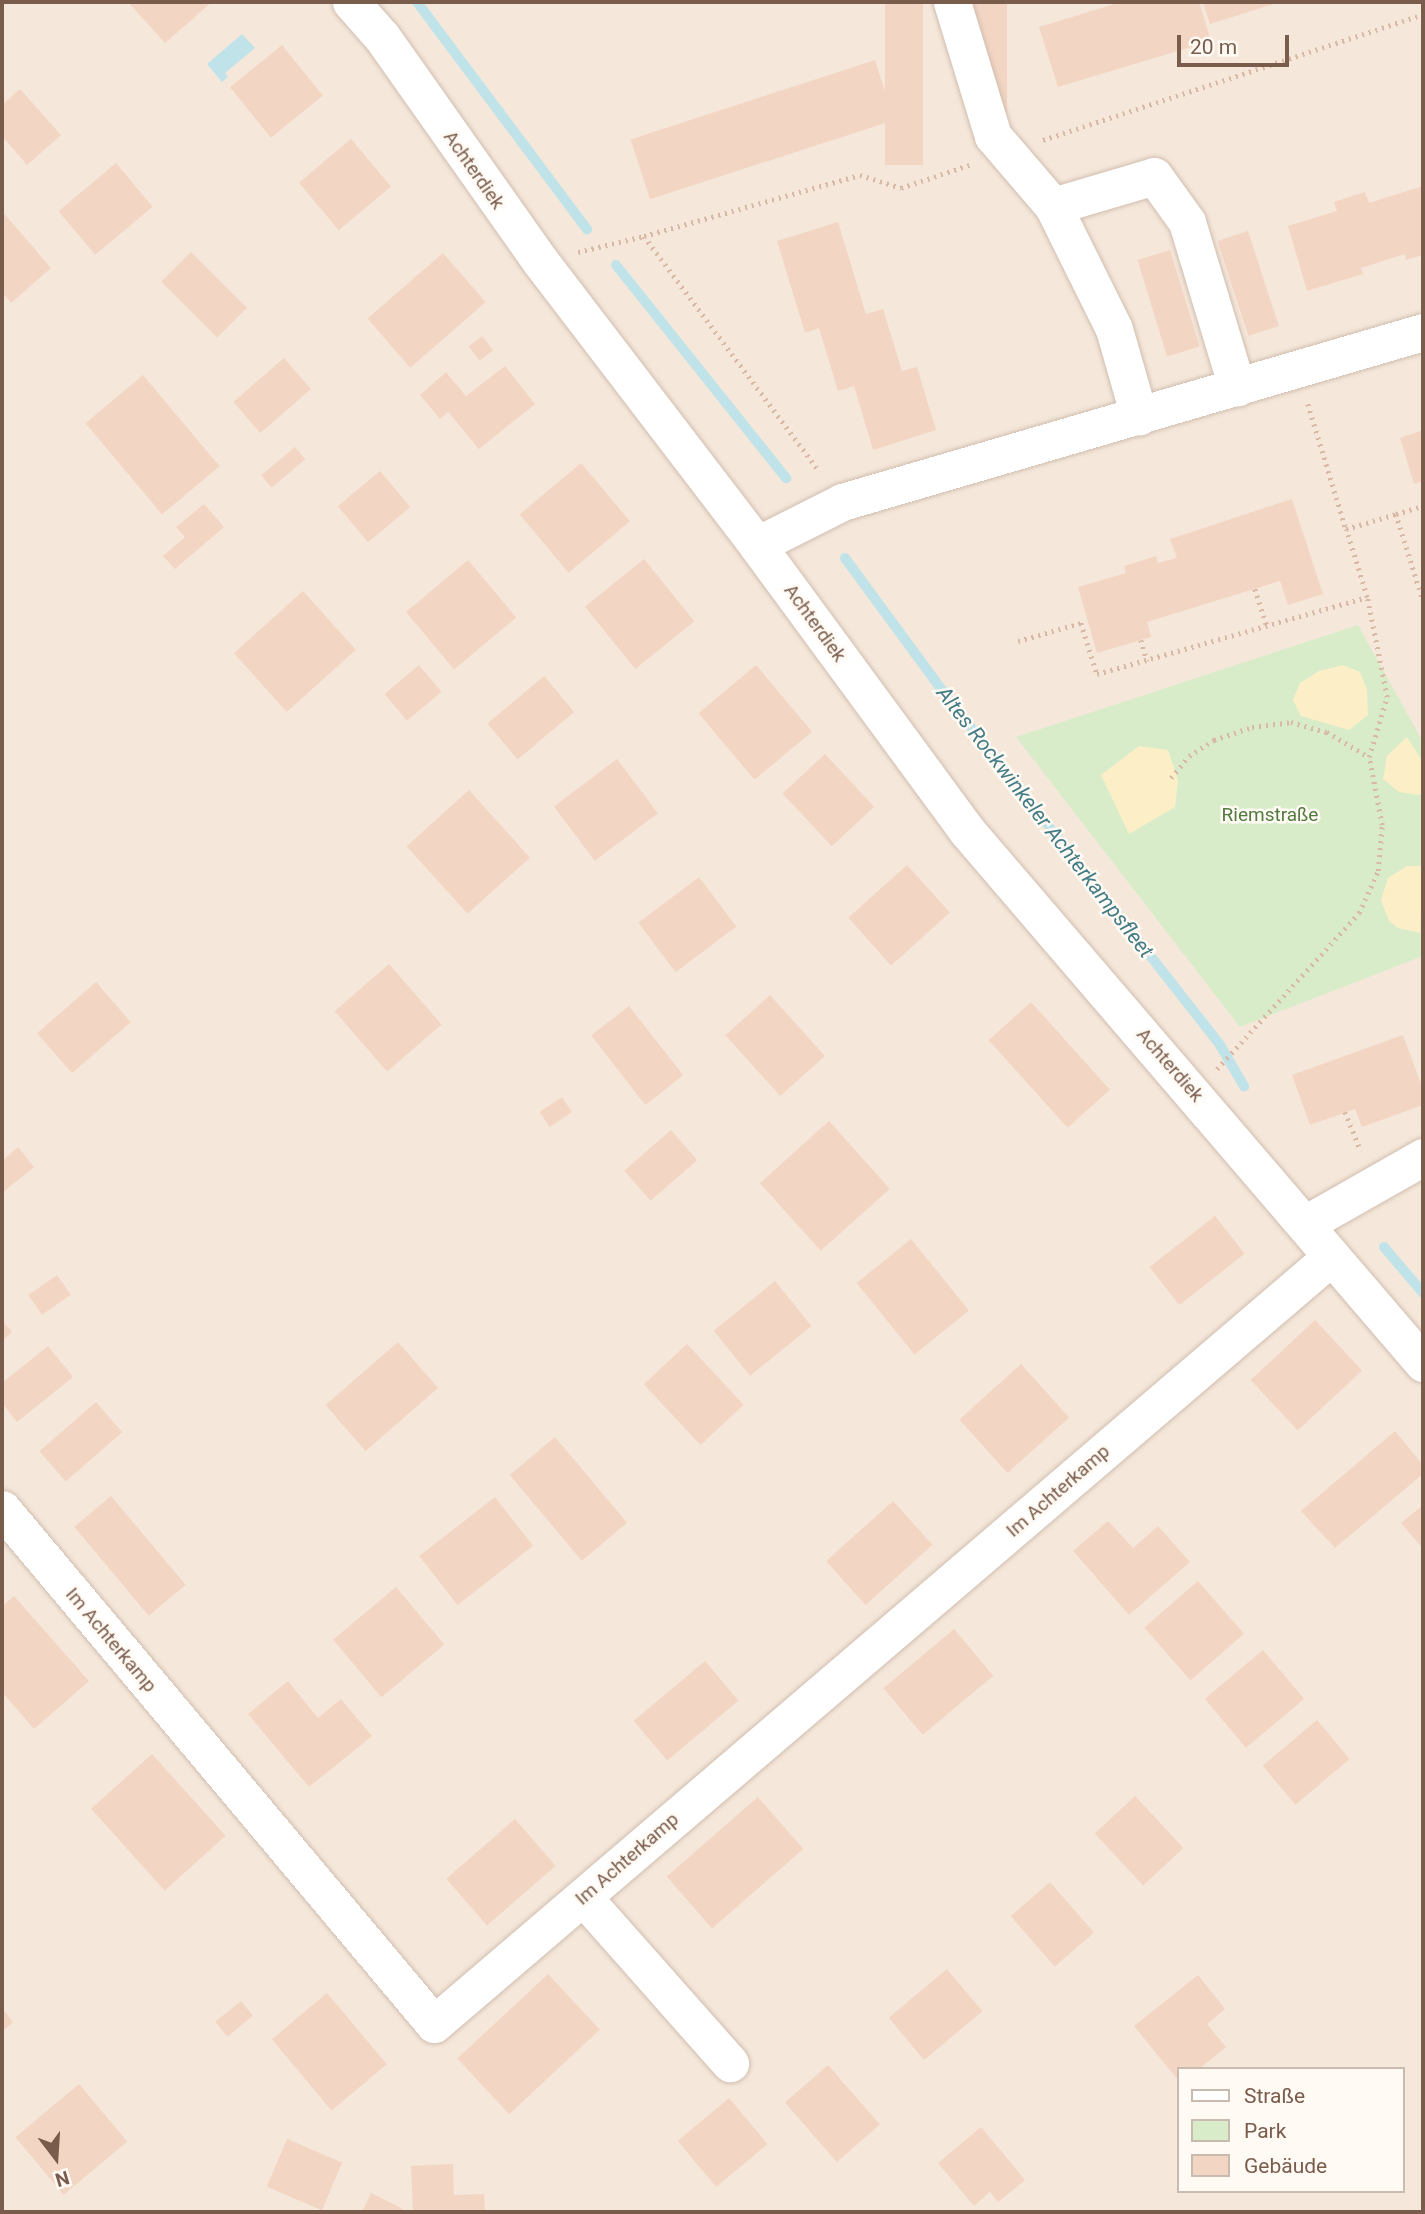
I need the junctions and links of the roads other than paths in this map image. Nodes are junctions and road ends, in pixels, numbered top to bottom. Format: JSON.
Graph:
{"nodes":[{"id":1,"x":351,"y":2,"type":"edge"},
{"id":2,"x":951,"y":2,"type":"edge"},
{"id":3,"x":1053,"y":205,"type":"junction"},
{"id":4,"x":1423,"y":332,"type":"edge"},
{"id":5,"x":1237,"y":388,"type":"junction"},
{"id":6,"x":1139,"y":416,"type":"junction"},
{"id":7,"x":757,"y":545,"type":"junction"},
{"id":8,"x":1423,"y":1157,"type":"edge"},
{"id":9,"x":1306,"y":1224,"type":"junction"},
{"id":10,"x":1331,"y":1257,"type":"junction"},
{"id":11,"x":1423,"y":1363,"type":"edge"},
{"id":12,"x":2,"y":1509,"type":"edge"},
{"id":13,"x":583,"y":1897,"type":"junction"},
{"id":14,"x":730,"y":2063,"type":"dead end"}],
"edges":[{"from":1,"to":7,"type":"street","name":"Achterdiek"},
{"from":2,"to":3,"type":"street"},
{"from":3,"to":5,"type":"street"},
{"from":3,"to":6,"type":"street"},
{"from":4,"to":5,"type":"street"},
{"from":5,"to":6,"type":"street"},
{"from":6,"to":7,"type":"street"},
{"from":7,"to":9,"type":"street","name":"Achterdiek"},
{"from":8,"to":9,"type":"street"},
{"from":9,"to":10,"type":"street","name":"Achterdiek"},
{"from":10,"to":11,"type":"street","name":"Achterdiek"},
{"from":10,"to":13,"type":"street","name":"Im Achterkamp"},
{"from":12,"to":13,"type":"street","name":"Im Achterkamp"},
{"from":13,"to":14,"type":"street"}]}
